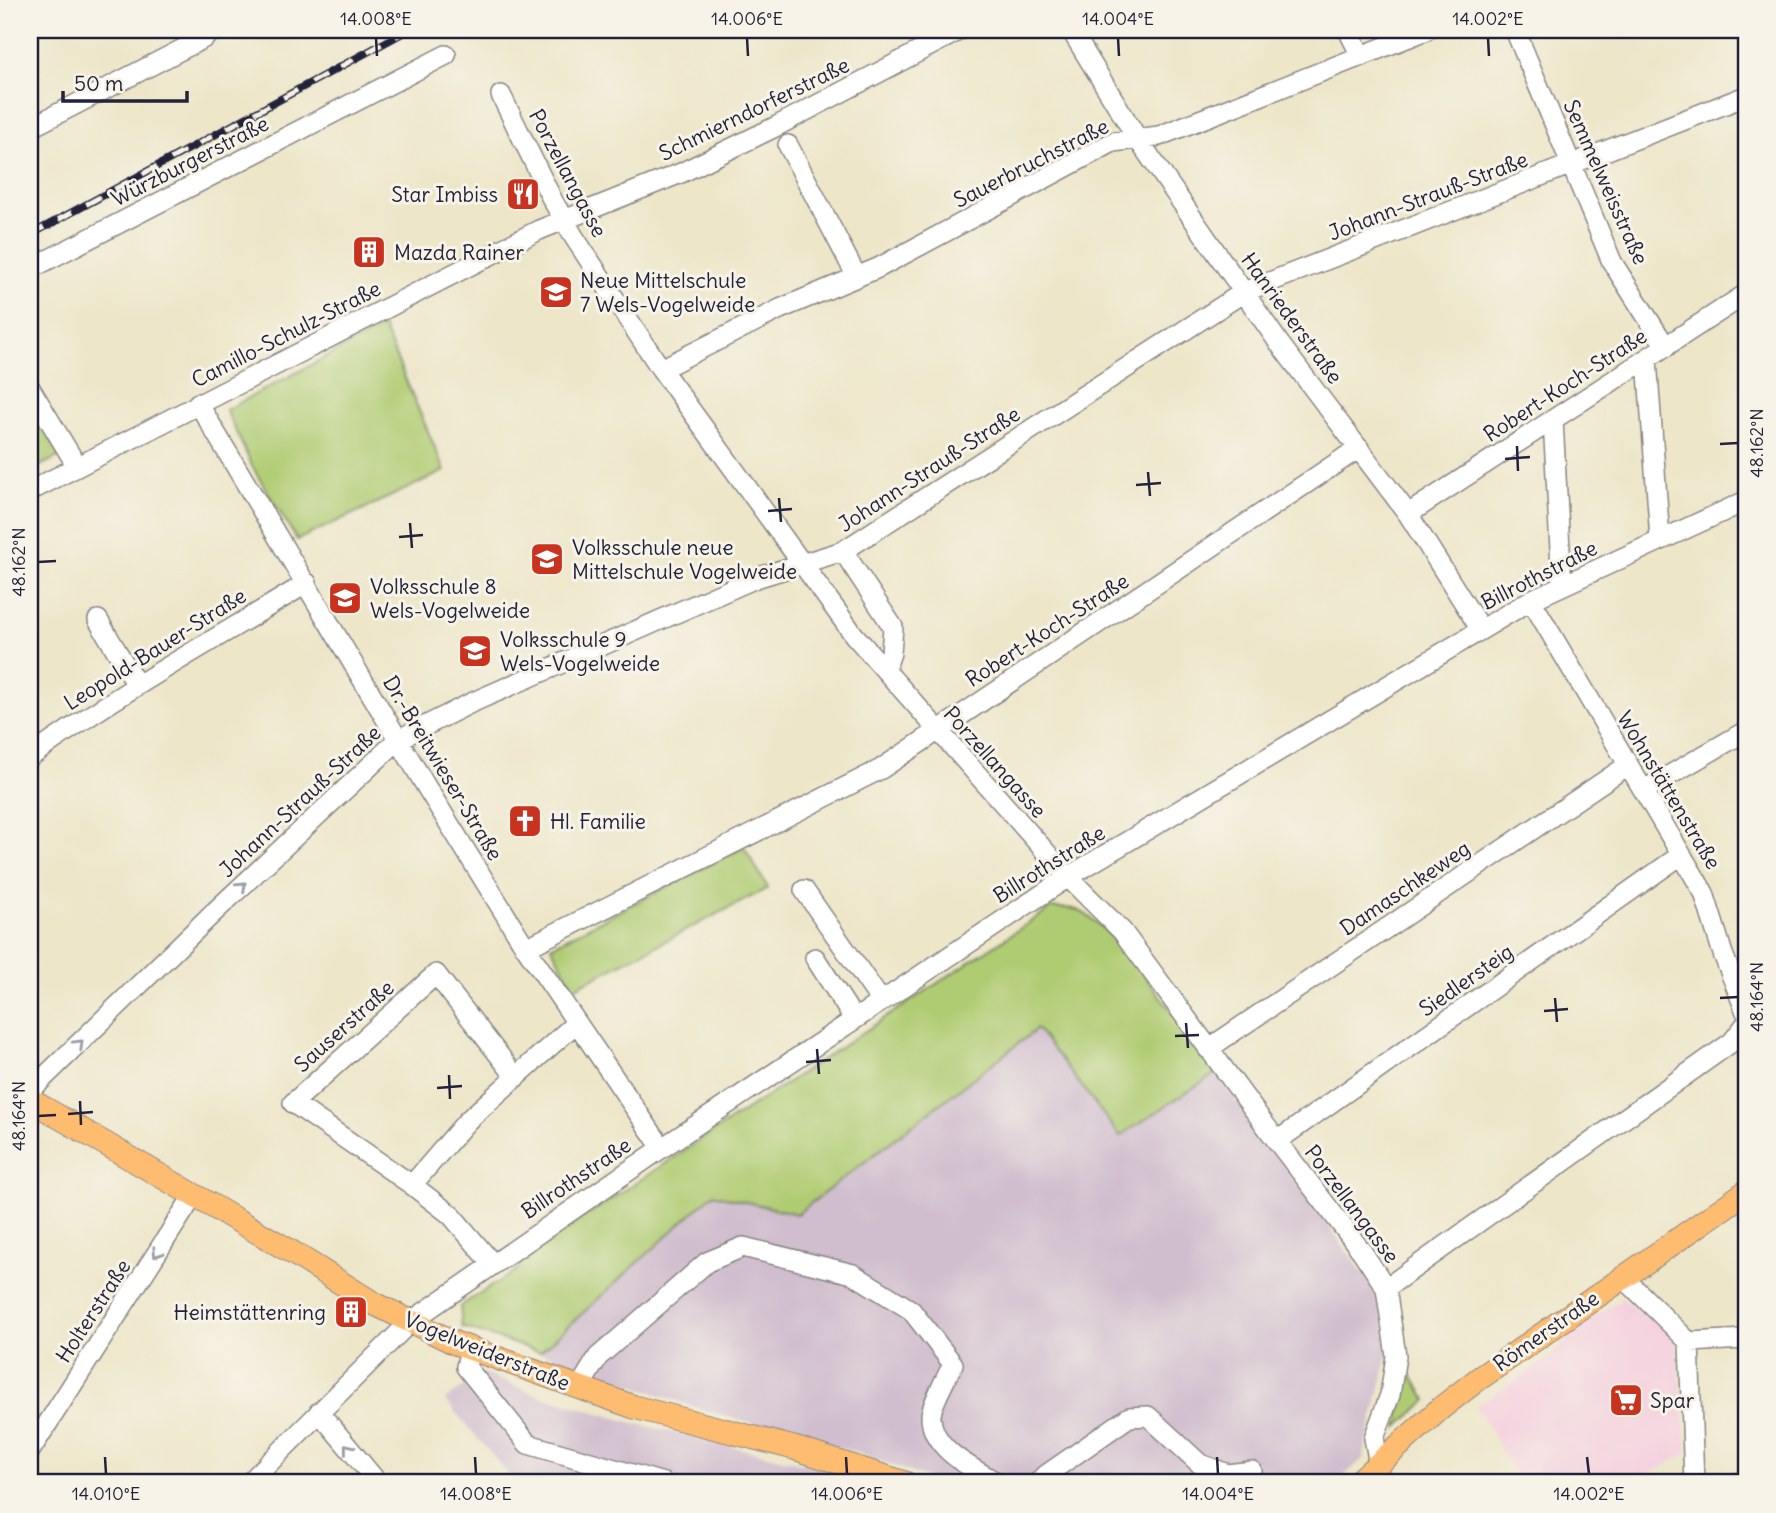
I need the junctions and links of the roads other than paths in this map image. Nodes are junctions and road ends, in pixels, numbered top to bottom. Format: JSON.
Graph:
{"nodes":[{"id":1,"x":213,"y":30,"type":"edge"},
{"id":2,"x":960,"y":30,"type":"edge"},
{"id":3,"x":1071,"y":30,"type":"edge"},
{"id":4,"x":1348,"y":30,"type":"edge"},
{"id":5,"x":1427,"y":30,"type":"edge"},
{"id":6,"x":1515,"y":30,"type":"edge"},
{"id":7,"x":446,"y":55,"type":"dead end"},
{"id":8,"x":1361,"y":57,"type":"junction"},
{"id":9,"x":501,"y":95,"type":"dead end"},
{"id":10,"x":1746,"y":96,"type":"edge"},
{"id":11,"x":30,"y":128,"type":"edge"},
{"id":12,"x":1136,"y":138,"type":"junction"},
{"id":13,"x":788,"y":145,"type":"dead end"},
{"id":14,"x":1572,"y":164,"type":"junction"},
{"id":15,"x":563,"y":219,"type":"junction"},
{"id":16,"x":30,"y":269,"type":"edge"},
{"id":17,"x":857,"y":277,"type":"junction"},
{"id":18,"x":1244,"y":292,"type":"junction"},
{"id":19,"x":1746,"y":294,"type":"edge"},
{"id":20,"x":1746,"y":307,"type":"edge"},
{"id":21,"x":1666,"y":347,"type":"junction"},
{"id":22,"x":1647,"y":359,"type":"junction"},
{"id":23,"x":661,"y":369,"type":"junction"},
{"id":24,"x":30,"y":388,"type":"edge"},
{"id":25,"x":198,"y":403,"type":"junction"},
{"id":26,"x":1553,"y":420,"type":"junction"},
{"id":27,"x":1359,"y":448,"type":"junction"},
{"id":28,"x":77,"y":466,"type":"junction"},
{"id":29,"x":30,"y":491,"type":"edge"},
{"id":30,"x":1746,"y":501,"type":"edge"},
{"id":31,"x":1408,"y":514,"type":"junction"},
{"id":32,"x":1660,"y":540,"type":"junction"},
{"id":33,"x":843,"y":551,"type":"junction"},
{"id":34,"x":803,"y":565,"type":"junction"},
{"id":35,"x":307,"y":583,"type":"junction"},
{"id":36,"x":1562,"y":586,"type":"junction"},
{"id":37,"x":1531,"y":600,"type":"junction"},
{"id":38,"x":98,"y":620,"type":"dead end"},
{"id":39,"x":1481,"y":630,"type":"junction"},
{"id":40,"x":885,"y":670,"type":"junction"},
{"id":41,"x":136,"y":685,"type":"junction"},
{"id":42,"x":1746,"y":730,"type":"edge"},
{"id":43,"x":936,"y":731,"type":"junction"},
{"id":44,"x":399,"y":739,"type":"junction"},
{"id":45,"x":30,"y":757,"type":"edge"},
{"id":46,"x":1628,"y":765,"type":"junction"},
{"id":47,"x":1644,"y":790,"type":"junction"},
{"id":48,"x":1681,"y":855,"type":"junction"},
{"id":49,"x":1068,"y":877,"type":"junction"},
{"id":50,"x":804,"y":890,"type":"dead end"},
{"id":51,"x":526,"y":948,"type":"junction"},
{"id":52,"x":815,"y":958,"type":"dead end"},
{"id":53,"x":881,"y":1001,"type":"junction"},
{"id":54,"x":1746,"y":1013,"type":"edge"},
{"id":55,"x":854,"y":1019,"type":"junction"},
{"id":56,"x":576,"y":1023,"type":"junction"},
{"id":57,"x":1746,"y":1024,"type":"edge"},
{"id":58,"x":1208,"y":1049,"type":"junction"},
{"id":59,"x":516,"y":1077,"type":"junction"},
{"id":60,"x":30,"y":1091,"type":"edge"},
{"id":61,"x":30,"y":1100,"type":"edge"},
{"id":62,"x":1277,"y":1142,"type":"junction"},
{"id":63,"x":662,"y":1148,"type":"junction"},
{"id":64,"x":412,"y":1185,"type":"junction"},
{"id":65,"x":1746,"y":1192,"type":"edge"},
{"id":66,"x":194,"y":1195,"type":"junction"},
{"id":67,"x":492,"y":1263,"type":"junction"},
{"id":68,"x":1623,"y":1277,"type":"junction"},
{"id":69,"x":1386,"y":1289,"type":"junction"},
{"id":70,"x":410,"y":1322,"type":"junction"},
{"id":71,"x":1746,"y":1339,"type":"edge"},
{"id":72,"x":1689,"y":1342,"type":"junction"},
{"id":73,"x":470,"y":1348,"type":"junction"},
{"id":74,"x":579,"y":1388,"type":"junction"},
{"id":75,"x":319,"y":1412,"type":"junction"},
{"id":76,"x":30,"y":1451,"type":"edge"},
{"id":77,"x":1379,"y":1464,"type":"junction"},
{"id":78,"x":1252,"y":1471,"type":"dead end"},
{"id":79,"x":249,"y":1483,"type":"edge"},
{"id":80,"x":378,"y":1483,"type":"edge"},
{"id":81,"x":663,"y":1483,"type":"edge"},
{"id":82,"x":905,"y":1483,"type":"edge"},
{"id":83,"x":998,"y":1483,"type":"edge"},
{"id":84,"x":1038,"y":1483,"type":"edge"},
{"id":85,"x":1357,"y":1483,"type":"edge"},
{"id":86,"x":1694,"y":1483,"type":"edge"},
{"id":87,"x":1737,"y":1483,"type":"edge"},
{"id":88,"x":1746,"y":1483,"type":"edge"}],
"edges":[{"from":1,"to":11,"type":"street"},
{"from":2,"to":15,"type":"street","name":"Schmierndorferstraße"},
{"from":3,"to":12,"type":"street","name":"Hanriederstraße"},
{"from":4,"to":8,"type":"street"},
{"from":5,"to":8,"type":"street","name":"Sauerbruchstraße"},
{"from":6,"to":14,"type":"street","name":"Semmelweisstraße"},
{"from":7,"to":16,"type":"street","name":"Würzburgerstraße"},
{"from":8,"to":12,"type":"street","name":"Sauerbruchstraße"},
{"from":9,"to":15,"type":"street","name":"Porzellangasse"},
{"from":10,"to":14,"type":"street","name":"Johann-Strauß-Straße"},
{"from":12,"to":17,"type":"street","name":"Sauerbruchstraße"},
{"from":12,"to":18,"type":"street","name":"Hanriederstraße"},
{"from":13,"to":17,"type":"street"},
{"from":14,"to":18,"type":"street","name":"Johann-Strauß-Straße"},
{"from":14,"to":21,"type":"street","name":"Semmelweisstraße"},
{"from":15,"to":23,"type":"street","name":"Porzellangasse"},
{"from":15,"to":25,"type":"street","name":"Camillo-Schulz-Straße"},
{"from":17,"to":23,"type":"street","name":"Sauerbruchstraße"},
{"from":18,"to":27,"type":"street","name":"Hanriederstraße"},
{"from":18,"to":33,"type":"street","name":"Johann-Strauß-Straße"},
{"from":19,"to":20,"type":"street"},
{"from":19,"to":21,"type":"street","name":"Robert-Koch-Straße"},
{"from":21,"to":22,"type":"street","name":"Robert-Koch-Straße"},
{"from":22,"to":26,"type":"street","name":"Robert-Koch-Straße"},
{"from":22,"to":32,"type":"street"},
{"from":23,"to":34,"type":"street","name":"Porzellangasse"},
{"from":24,"to":28,"type":"street"},
{"from":25,"to":28,"type":"street","name":"Camillo-Schulz-Straße"},
{"from":25,"to":35,"type":"street","name":"Dr.-Breitwieser-Straße"},
{"from":26,"to":31,"type":"street","name":"Robert-Koch-Straße"},
{"from":26,"to":36,"type":"street"},
{"from":27,"to":31,"type":"street","name":"Hanriederstraße"},
{"from":27,"to":43,"type":"street","name":"Robert-Koch-Straße"},
{"from":28,"to":29,"type":"street","name":"Camillo-Schulz-Straße"},
{"from":30,"to":32,"type":"street","name":"Billrothstraße"},
{"from":31,"to":39,"type":"street","name":"Hanriederstraße"},
{"from":32,"to":36,"type":"street","name":"Billrothstraße"},
{"from":33,"to":34,"type":"street","name":"Johann-Strauß-Straße"},
{"from":33,"to":40,"type":"street"},
{"from":34,"to":40,"type":"street","name":"Porzellangasse"},
{"from":34,"to":44,"type":"street","name":"Johann-Strauß-Straße"},
{"from":35,"to":41,"type":"street","name":"Leopold-Bauer-Straße"},
{"from":35,"to":44,"type":"street","name":"Dr.-Breitwieser-Straße"},
{"from":36,"to":37,"type":"street","name":"Billrothstraße"},
{"from":37,"to":39,"type":"street","name":"Billrothstraße"},
{"from":37,"to":46,"type":"street","name":"Wohnstättenstraße"},
{"from":38,"to":41,"type":"street"},
{"from":39,"to":49,"type":"street","name":"Billrothstraße"},
{"from":40,"to":43,"type":"street","name":"Porzellangasse"},
{"from":41,"to":45,"type":"street","name":"Leopold-Bauer-Straße"},
{"from":42,"to":47,"type":"street"},
{"from":43,"to":49,"type":"street","name":"Porzellangasse"},
{"from":43,"to":51,"type":"street","name":"Robert-Koch-Straße"},
{"from":44,"to":51,"type":"street","name":"Dr.-Breitwieser-Straße"},
{"from":60,"to":44,"type":"street","name":"Johann-Strauß-Straße","one_way":true},
{"from":46,"to":47,"type":"street","name":"Wohnstättenstraße"},
{"from":46,"to":58,"type":"street","name":"Damaschkeweg"},
{"from":47,"to":48,"type":"street","name":"Wohnstättenstraße"},
{"from":48,"to":54,"type":"street","name":"Wohnstättenstraße"},
{"from":48,"to":62,"type":"street","name":"Siedlersteig"},
{"from":49,"to":53,"type":"street","name":"Billrothstraße"},
{"from":49,"to":58,"type":"street","name":"Porzellangasse"},
{"from":50,"to":53,"type":"street"},
{"from":51,"to":56,"type":"street","name":"Dr.-Breitwieser-Straße"},
{"from":52,"to":55,"type":"street"},
{"from":53,"to":55,"type":"street","name":"Billrothstraße"},
{"from":55,"to":63,"type":"street","name":"Billrothstraße"},
{"from":56,"to":59,"type":"street"},
{"from":56,"to":63,"type":"street","name":"Dr.-Breitwieser-Straße"},
{"from":57,"to":69,"type":"street"},
{"from":58,"to":62,"type":"street","name":"Porzellangasse"},
{"from":59,"to":64,"type":"street"},
{"from":59,"to":64,"type":"street","name":"Sauserstraße"},
{"from":61,"to":66,"type":"main road","name":"Vogelweiderstraße"},
{"from":62,"to":69,"type":"street","name":"Porzellangasse"},
{"from":63,"to":67,"type":"street","name":"Billrothstraße"},
{"from":64,"to":67,"type":"street","name":"Sauserstraße"},
{"from":65,"to":68,"type":"main road","name":"Römerstraße"},
{"from":66,"to":70,"type":"main road","name":"Vogelweiderstraße"},
{"from":66,"to":76,"type":"street","name":"Holterstraße","one_way":true},
{"from":67,"to":70,"type":"street","name":"Billrothstraße"},
{"from":68,"to":72,"type":"street"},
{"from":68,"to":77,"type":"main road","name":"Römerstraße"},
{"from":69,"to":77,"type":"street","name":"Porzellangasse"},
{"from":70,"to":73,"type":"main road","name":"Vogelweiderstraße"},
{"from":70,"to":75,"type":"street"},
{"from":71,"to":72,"type":"street"},
{"from":72,"to":86,"type":"street"},
{"from":73,"to":74,"type":"main road","name":"Vogelweiderstraße"},
{"from":73,"to":81,"type":"street"},
{"from":74,"to":82,"type":"main road","name":"Vogelweiderstraße"},
{"from":74,"to":83,"type":"street"},
{"from":75,"to":79,"type":"street"},
{"from":80,"to":75,"type":"street","one_way":true},
{"from":77,"to":85,"type":"main road","name":"Römerstraße"},
{"from":78,"to":84,"type":"street"},
{"from":87,"to":88,"type":"street"}]}
